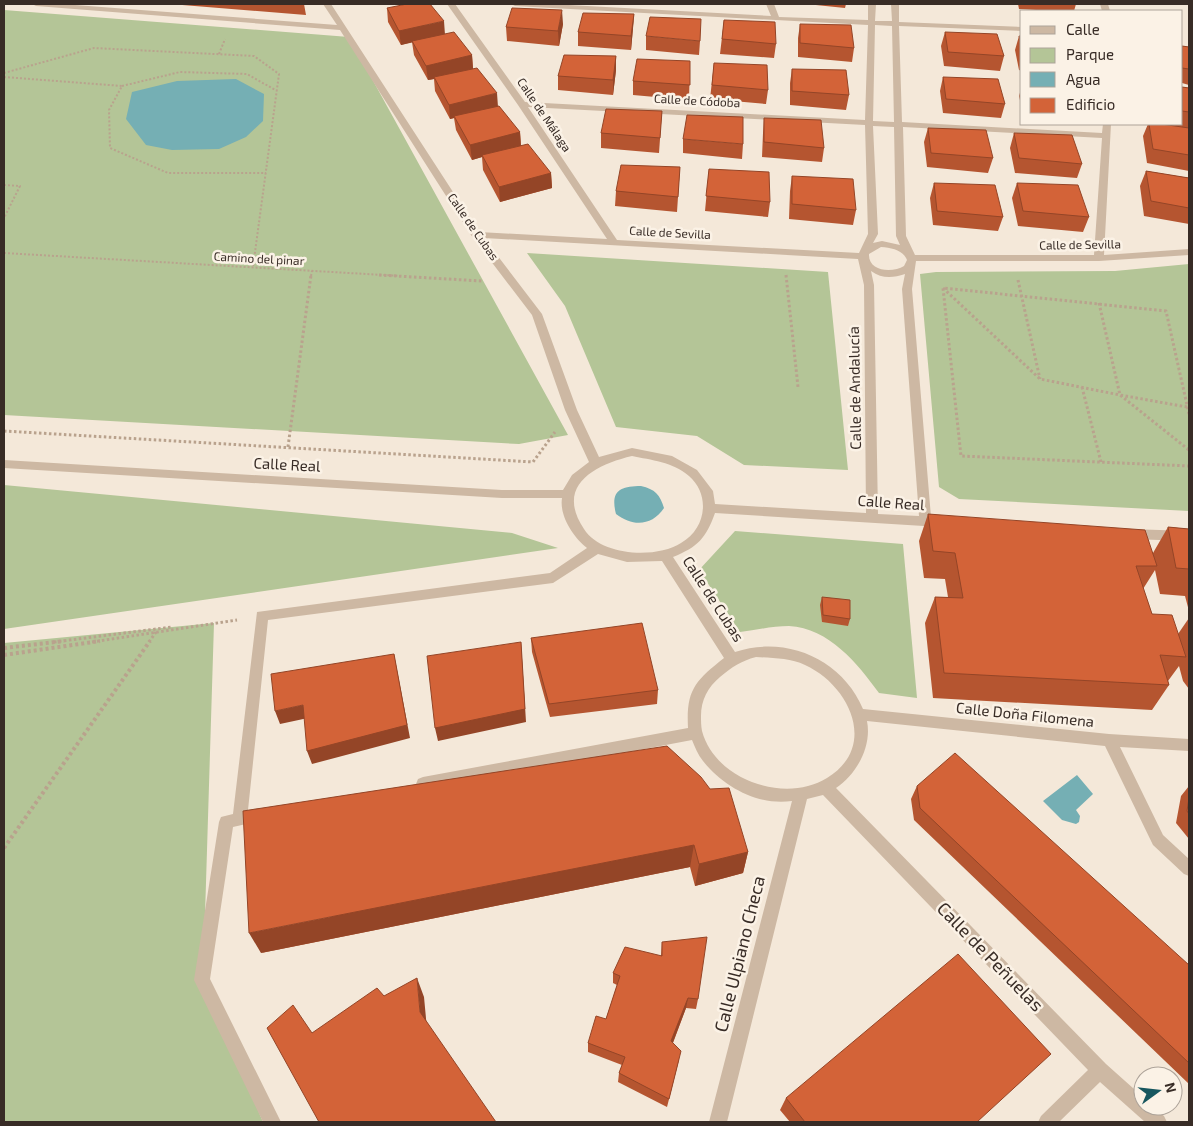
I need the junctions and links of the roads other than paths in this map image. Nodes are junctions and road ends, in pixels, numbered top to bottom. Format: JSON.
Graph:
{"nodes":[{"id":1,"x":36,"y":4,"type":"edge"},
{"id":2,"x":328,"y":4,"type":"edge"},
{"id":3,"x":451,"y":4,"type":"edge"},
{"id":4,"x":515,"y":4,"type":"edge"},
{"id":5,"x":634,"y":4,"type":"edge"},
{"id":6,"x":770,"y":4,"type":"edge"},
{"id":7,"x":872,"y":4,"type":"edge"},
{"id":8,"x":895,"y":4,"type":"edge"},
{"id":9,"x":641,"y":11,"type":"junction"},
{"id":10,"x":776,"y":19,"type":"junction"},
{"id":11,"x":872,"y":23,"type":"junction"},
{"id":12,"x":896,"y":24,"type":"junction"},
{"id":13,"x":342,"y":28,"type":"junction"},
{"id":14,"x":1020,"y":29,"type":"edge"},
{"id":15,"x":522,"y":104,"type":"junction"},
{"id":16,"x":869,"y":123,"type":"junction"},
{"id":17,"x":898,"y":125,"type":"junction"},
{"id":18,"x":1107,"y":125,"type":"edge"},
{"id":19,"x":1107,"y":136,"type":"junction"},
{"id":20,"x":476,"y":235,"type":"junction"},
{"id":21,"x":614,"y":242,"type":"junction"},
{"id":22,"x":1189,"y":252,"type":"edge"},
{"id":23,"x":863,"y":256,"type":"junction"},
{"id":24,"x":911,"y":258,"type":"junction"},
{"id":25,"x":1099,"y":258,"type":"junction"},
{"id":26,"x":595,"y":462,"type":"junction"},
{"id":27,"x":4,"y":464,"type":"edge"},
{"id":28,"x":568,"y":494,"type":"junction"},
{"id":29,"x":711,"y":508,"type":"junction"},
{"id":30,"x":872,"y":518,"type":"junction"},
{"id":31,"x":925,"y":521,"type":"junction"},
{"id":32,"x":953,"y":523,"type":"edge"},
{"id":33,"x":1115,"y":533,"type":"edge"},
{"id":34,"x":1189,"y":536,"type":"edge"},
{"id":35,"x":597,"y":548,"type":"junction"},
{"id":36,"x":666,"y":556,"type":"junction"},
{"id":37,"x":732,"y":659,"type":"junction"},
{"id":38,"x":859,"y":714,"type":"junction"},
{"id":39,"x":695,"y":732,"type":"junction"},
{"id":40,"x":1109,"y":740,"type":"junction"},
{"id":41,"x":1189,"y":745,"type":"edge"},
{"id":42,"x":414,"y":786,"type":"edge"},
{"id":43,"x":826,"y":788,"type":"junction"},
{"id":44,"x":801,"y":796,"type":"junction"},
{"id":45,"x":269,"y":813,"type":"edge"},
{"id":46,"x":240,"y":819,"type":"junction"},
{"id":47,"x":1189,"y":869,"type":"edge"},
{"id":48,"x":1100,"y":1070,"type":"junction"},
{"id":49,"x":272,"y":1122,"type":"edge"},
{"id":50,"x":718,"y":1122,"type":"edge"},
{"id":51,"x":1048,"y":1122,"type":"edge"},
{"id":52,"x":1158,"y":1122,"type":"edge"}],
"edges":[{"from":1,"to":13,"type":"street"},
{"from":2,"to":13,"type":"street","name":"Calle de Cubas"},
{"from":3,"to":15,"type":"street","name":"Calle de Málaga"},
{"from":4,"to":9,"type":"street"},
{"from":5,"to":9,"type":"street"},
{"from":6,"to":10,"type":"street"},
{"from":7,"to":11,"type":"street"},
{"from":8,"to":12,"type":"street"},
{"from":9,"to":10,"type":"street"},
{"from":10,"to":11,"type":"street"},
{"from":11,"to":12,"type":"street"},
{"from":11,"to":16,"type":"street"},
{"from":12,"to":14,"type":"street"},
{"from":12,"to":17,"type":"street"},
{"from":13,"to":20,"type":"street","name":"Calle de Cubas"},
{"from":15,"to":16,"type":"street","name":"Calle de Códoba"},
{"from":15,"to":21,"type":"street","name":"Calle de Málaga"},
{"from":16,"to":17,"type":"street","name":"Calle de Códoba"},
{"from":16,"to":23,"type":"street"},
{"from":17,"to":19,"type":"street","name":"Calle de Códoba"},
{"from":17,"to":24,"type":"street"},
{"from":18,"to":19,"type":"street"},
{"from":19,"to":25,"type":"street"},
{"from":20,"to":21,"type":"street","name":"Calle de Sevilla"},
{"from":20,"to":26,"type":"street","name":"Calle de Cubas"},
{"from":21,"to":23,"type":"street","name":"Calle de Sevilla"},
{"from":22,"to":25,"type":"street","name":"Calle de Sevilla"},
{"from":23,"to":24,"type":"street"},
{"from":23,"to":24,"type":"street"},
{"from":23,"to":30,"type":"street","name":"Calle de Andalucía"},
{"from":24,"to":25,"type":"street","name":"Calle de Sevilla"},
{"from":24,"to":31,"type":"street"},
{"from":26,"to":28,"type":"street"},
{"from":26,"to":29,"type":"street"},
{"from":27,"to":28,"type":"street","name":"Calle Real"},
{"from":28,"to":35,"type":"street"},
{"from":29,"to":30,"type":"street","name":"Calle Real"},
{"from":29,"to":36,"type":"street"},
{"from":30,"to":31,"type":"street","name":"Calle Real"},
{"from":31,"to":32,"type":"street","name":"Calle Real"},
{"from":33,"to":34,"type":"street"},
{"from":35,"to":36,"type":"street"},
{"from":35,"to":46,"type":"street"},
{"from":36,"to":37,"type":"street","name":"Calle de Cubas"},
{"from":37,"to":38,"type":"street"},
{"from":37,"to":39,"type":"street"},
{"from":38,"to":40,"type":"street","name":"Calle Doña Filomena"},
{"from":38,"to":43,"type":"street"},
{"from":39,"to":42,"type":"street"},
{"from":39,"to":44,"type":"street"},
{"from":40,"to":41,"type":"street","name":"Calle Doña Filomena"},
{"from":40,"to":47,"type":"street"},
{"from":43,"to":44,"type":"street"},
{"from":43,"to":48,"type":"street","name":"Calle de Peñuelas"},
{"from":44,"to":50,"type":"street","name":"Calle Ulpiano Checa"},
{"from":45,"to":46,"type":"street"},
{"from":46,"to":49,"type":"street"},
{"from":48,"to":51,"type":"street"},
{"from":48,"to":52,"type":"street","name":"Calle de Peñuelas"}]}
